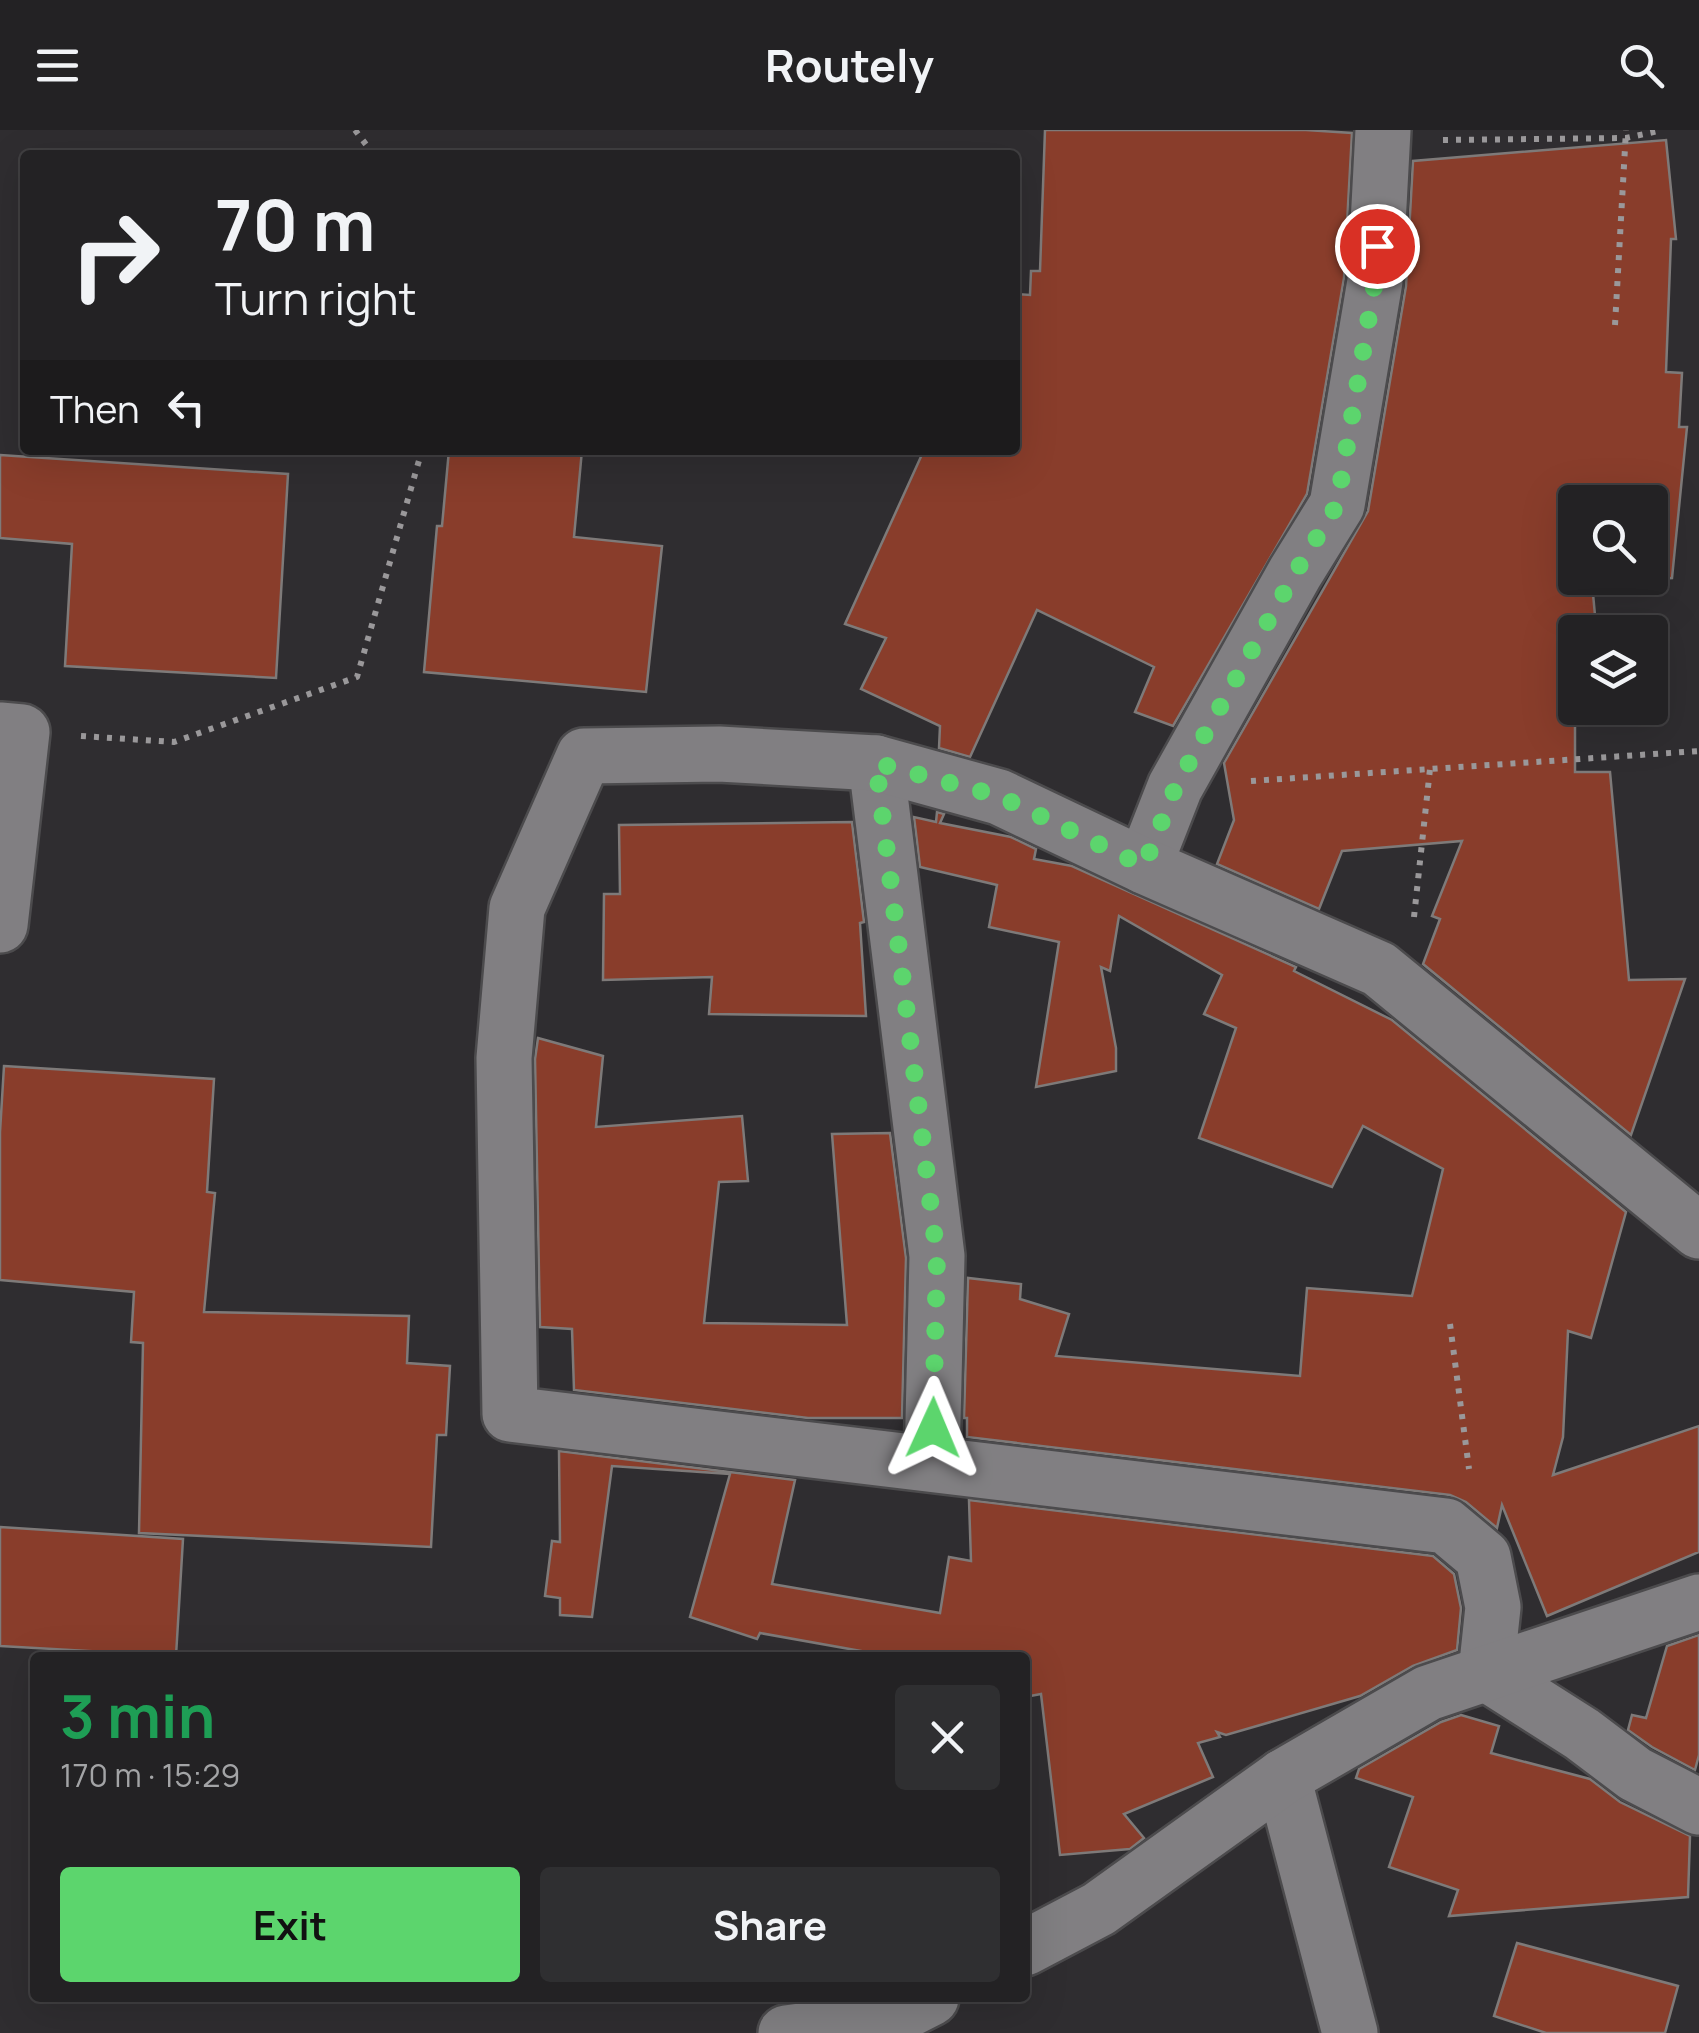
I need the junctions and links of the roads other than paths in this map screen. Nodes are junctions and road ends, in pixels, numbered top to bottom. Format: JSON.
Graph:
{"nodes":[{"id":1,"x":1383,"y":136,"type":"edge"},
{"id":2,"x":11,"y":731,"type":"edge"},
{"id":3,"x":876,"y":763,"type":"junction"},
{"id":4,"x":1144,"y":866,"type":"junction"},
{"id":5,"x":0,"y":924,"type":"edge"},
{"id":6,"x":1699,"y":1231,"type":"edge"},
{"id":7,"x":932,"y":1462,"type":"junction"},
{"id":8,"x":1699,"y":1602,"type":"edge"},
{"id":9,"x":1486,"y":1673,"type":"junction"},
{"id":10,"x":1283,"y":1777,"type":"junction"},
{"id":11,"x":1699,"y":1807,"type":"edge"},
{"id":12,"x":1030,"y":1945,"type":"edge"},
{"id":13,"x":923,"y":2002,"type":"edge"},
{"id":14,"x":786,"y":2033,"type":"edge"},
{"id":15,"x":1350,"y":2033,"type":"edge"}],
"edges":[{"from":1,"to":4,"type":"street"},
{"from":2,"to":5,"type":"street"},
{"from":3,"to":4,"type":"street"},
{"from":3,"to":7,"type":"street"},
{"from":3,"to":7,"type":"street"},
{"from":4,"to":6,"type":"street"},
{"from":7,"to":9,"type":"street"},
{"from":8,"to":9,"type":"street"},
{"from":9,"to":10,"type":"street"},
{"from":9,"to":11,"type":"street"},
{"from":10,"to":12,"type":"street"},
{"from":10,"to":15,"type":"street"},
{"from":13,"to":14,"type":"street"}]}
